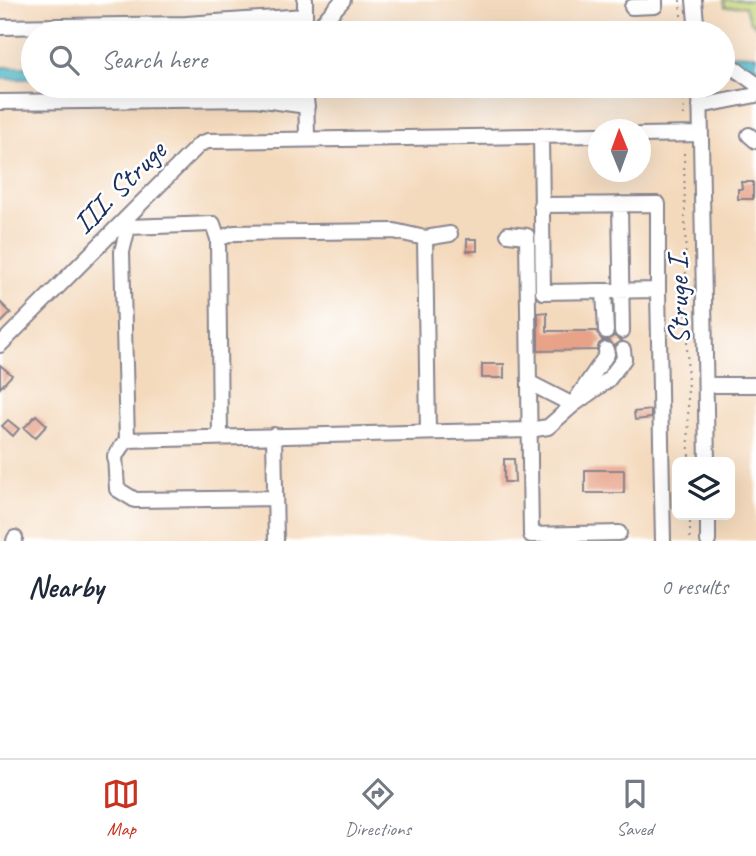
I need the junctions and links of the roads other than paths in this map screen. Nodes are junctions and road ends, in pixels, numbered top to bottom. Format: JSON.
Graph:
{"nodes":[{"id":1,"x":305,"y":0,"type":"edge"},
{"id":2,"x":343,"y":0,"type":"edge"},
{"id":3,"x":655,"y":0,"type":"edge"},
{"id":4,"x":694,"y":0,"type":"edge"},
{"id":5,"x":632,"y":7,"type":"dead end"},
{"id":6,"x":305,"y":16,"type":"junction"},
{"id":7,"x":231,"y":21,"type":"edge"},
{"id":8,"x":305,"y":21,"type":"edge"},
{"id":9,"x":324,"y":21,"type":"edge"},
{"id":10,"x":696,"y":21,"type":"edge"},
{"id":11,"x":0,"y":27,"type":"edge"},
{"id":12,"x":21,"y":27,"type":"edge"},
{"id":13,"x":735,"y":69,"type":"edge"},
{"id":14,"x":756,"y":84,"type":"edge"},
{"id":15,"x":756,"y":95,"type":"edge"},
{"id":16,"x":307,"y":98,"type":"edge"},
{"id":17,"x":701,"y":98,"type":"edge"},
{"id":18,"x":0,"y":102,"type":"edge"},
{"id":19,"x":307,"y":106,"type":"junction"},
{"id":20,"x":701,"y":106,"type":"junction"},
{"id":21,"x":700,"y":134,"type":"junction"},
{"id":22,"x":541,"y":135,"type":"junction"},
{"id":23,"x":588,"y":135,"type":"edge"},
{"id":24,"x":651,"y":135,"type":"edge"},
{"id":25,"x":307,"y":139,"type":"junction"},
{"id":26,"x":620,"y":204,"type":"junction"},
{"id":27,"x":541,"y":205,"type":"junction"},
{"id":28,"x":450,"y":234,"type":"dead end"},
{"id":29,"x":508,"y":234,"type":"dead end"},
{"id":30,"x":425,"y":238,"type":"junction"},
{"id":31,"x":218,"y":239,"type":"junction"},
{"id":32,"x":658,"y":290,"type":"junction"},
{"id":33,"x":604,"y":291,"type":"junction"},
{"id":34,"x":621,"y":291,"type":"junction"},
{"id":35,"x":606,"y":331,"type":"dead end"},
{"id":36,"x":622,"y":331,"type":"dead end"},
{"id":37,"x":0,"y":345,"type":"edge"},
{"id":38,"x":623,"y":350,"type":"dead end"},
{"id":39,"x":606,"y":351,"type":"dead end"},
{"id":40,"x":530,"y":383,"type":"junction"},
{"id":41,"x":706,"y":385,"type":"junction"},
{"id":42,"x":756,"y":385,"type":"edge"},
{"id":43,"x":573,"y":405,"type":"junction"},
{"id":44,"x":529,"y":429,"type":"junction"},
{"id":45,"x":428,"y":432,"type":"junction"},
{"id":46,"x":274,"y":435,"type":"junction"},
{"id":47,"x":220,"y":436,"type":"junction"},
{"id":48,"x":127,"y":440,"type":"junction"},
{"id":49,"x":707,"y":457,"type":"edge"},
{"id":50,"x":275,"y":498,"type":"junction"},
{"id":51,"x":708,"y":520,"type":"edge"},
{"id":52,"x":619,"y":533,"type":"dead end"},
{"id":53,"x":531,"y":538,"type":"edge"},
{"id":54,"x":276,"y":541,"type":"edge"},
{"id":55,"x":663,"y":541,"type":"edge"},
{"id":56,"x":708,"y":541,"type":"edge"}],
"edges":[{"from":1,"to":6,"type":"street"},
{"from":2,"to":9,"type":"street"},
{"from":3,"to":5,"type":"street"},
{"from":4,"to":10,"type":"street"},
{"from":6,"to":7,"type":"street"},
{"from":6,"to":8,"type":"street"},
{"from":11,"to":12,"type":"street"},
{"from":13,"to":14,"type":"street"},
{"from":15,"to":20,"type":"street"},
{"from":16,"to":19,"type":"street"},
{"from":17,"to":20,"type":"street","name":"Struge I."},
{"from":18,"to":19,"type":"street"},
{"from":19,"to":25,"type":"street"},
{"from":20,"to":21,"type":"street","name":"Struge I."},
{"from":21,"to":24,"type":"street"},
{"from":21,"to":41,"type":"street","name":"Struge I."},
{"from":22,"to":23,"type":"street","name":"III. Struge"},
{"from":22,"to":25,"type":"street","name":"III. Struge"},
{"from":22,"to":27,"type":"street"},
{"from":25,"to":37,"type":"street","name":"III. Struge"},
{"from":26,"to":27,"type":"street"},
{"from":26,"to":32,"type":"street"},
{"from":26,"to":34,"type":"street"},
{"from":27,"to":33,"type":"street"},
{"from":28,"to":30,"type":"street"},
{"from":29,"to":40,"type":"street"},
{"from":30,"to":31,"type":"street"},
{"from":30,"to":45,"type":"street"},
{"from":31,"to":47,"type":"street"},
{"from":31,"to":48,"type":"street"},
{"from":32,"to":34,"type":"street"},
{"from":32,"to":55,"type":"street"},
{"from":33,"to":34,"type":"street"},
{"from":33,"to":35,"type":"street"},
{"from":34,"to":36,"type":"street"},
{"from":38,"to":43,"type":"street"},
{"from":39,"to":43,"type":"street"},
{"from":40,"to":43,"type":"street"},
{"from":40,"to":44,"type":"street"},
{"from":41,"to":42,"type":"street"},
{"from":41,"to":49,"type":"street","name":"Struge I."},
{"from":43,"to":44,"type":"street"},
{"from":44,"to":45,"type":"street"},
{"from":44,"to":53,"type":"street"},
{"from":45,"to":46,"type":"street"},
{"from":46,"to":47,"type":"street"},
{"from":46,"to":50,"type":"street"},
{"from":47,"to":48,"type":"street"},
{"from":48,"to":50,"type":"street"},
{"from":50,"to":54,"type":"street"},
{"from":51,"to":56,"type":"street"},
{"from":52,"to":53,"type":"street"}]}
